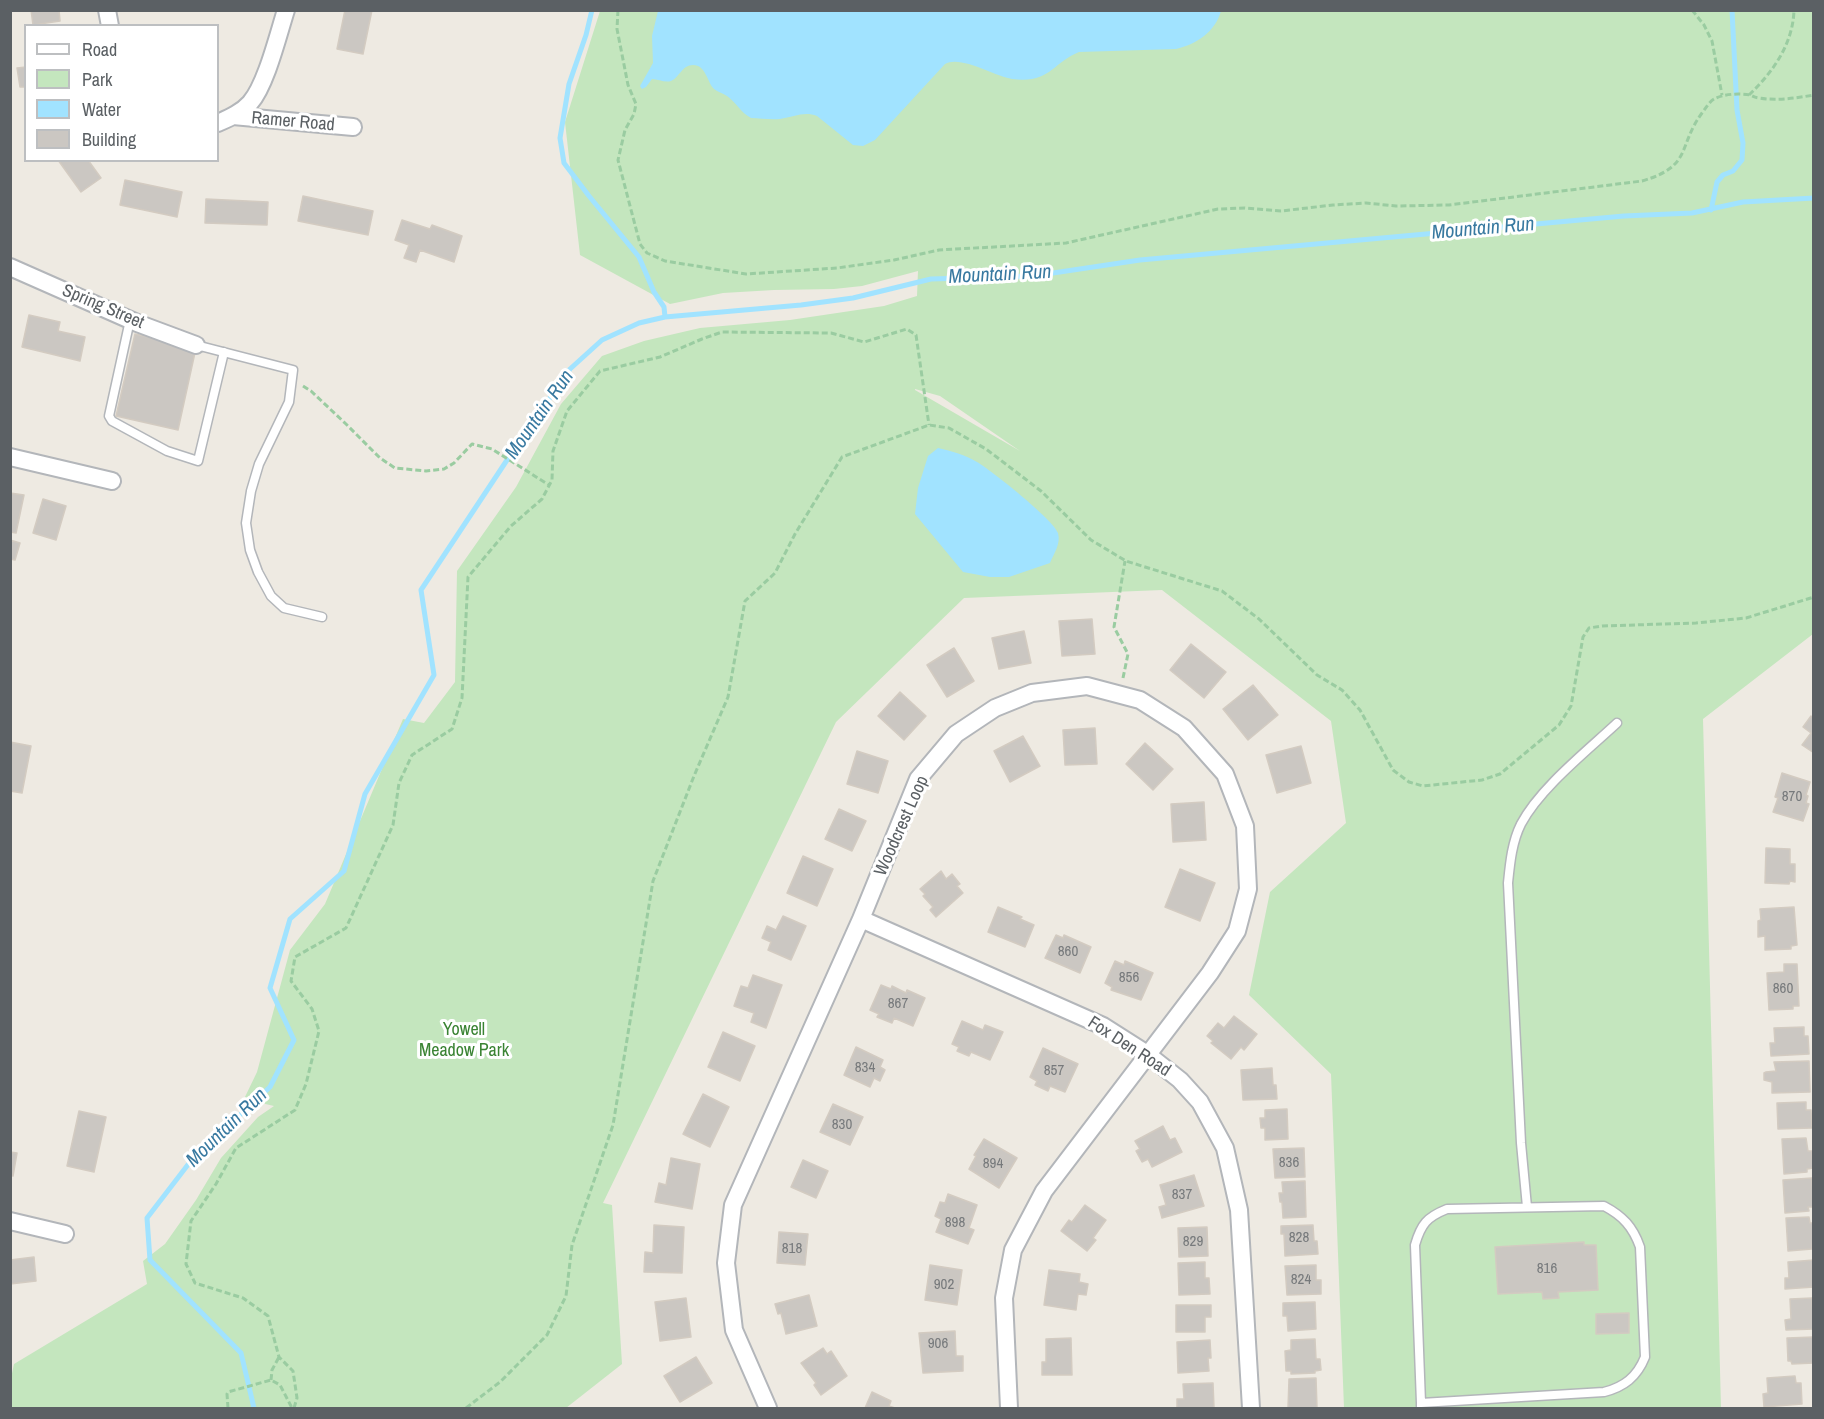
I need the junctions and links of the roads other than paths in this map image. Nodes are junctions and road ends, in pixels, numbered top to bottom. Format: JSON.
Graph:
{"nodes":[{"id":1,"x":286,"y":10,"type":"edge"},
{"id":2,"x":225,"y":119,"type":"edge"},
{"id":3,"x":353,"y":127,"type":"dead end"},
{"id":4,"x":10,"y":267,"type":"edge"},
{"id":5,"x":130,"y":320,"type":"junction"},
{"id":6,"x":196,"y":345,"type":"joint"},
{"id":7,"x":224,"y":352,"type":"junction"},
{"id":8,"x":10,"y":457,"type":"edge"},
{"id":9,"x":112,"y":481,"type":"dead end"},
{"id":10,"x":322,"y":617,"type":"dead end"},
{"id":11,"x":1617,"y":723,"type":"dead end"},
{"id":12,"x":861,"y":919,"type":"junction"},
{"id":13,"x":1147,"y":1054,"type":"junction"},
{"id":14,"x":1527,"y":1207,"type":"junction"},
{"id":15,"x":10,"y":1221,"type":"edge"},
{"id":16,"x":65,"y":1234,"type":"dead end"},
{"id":17,"x":1421,"y":1406,"type":"edge"},
{"id":18,"x":768,"y":1408,"type":"edge"},
{"id":19,"x":1009,"y":1408,"type":"edge"},
{"id":20,"x":1251,"y":1408,"type":"edge"}],
"edges":[{"from":1,"to":2,"type":"street"},
{"from":2,"to":3,"type":"street","name":"Ramer Road"},
{"from":4,"to":5,"type":"street","name":"Spring Street"},
{"from":5,"to":6,"type":"street","name":"Spring Street"},
{"from":5,"to":7,"type":"lane"},
{"from":6,"to":7,"type":"lane"},
{"from":7,"to":10,"type":"lane"},
{"from":8,"to":9,"type":"street"},
{"from":11,"to":14,"type":"lane"},
{"from":12,"to":13,"type":"street","name":"Fox Den Road"},
{"from":12,"to":13,"type":"street","name":"Woodcrest Loop"},
{"from":12,"to":18,"type":"street","name":"Woodcrest Loop"},
{"from":13,"to":19,"type":"street","name":"Woodcrest Loop"},
{"from":13,"to":20,"type":"street","name":"Fox Den Road"},
{"from":14,"to":17,"type":"lane"},
{"from":14,"to":17,"type":"lane"},
{"from":15,"to":16,"type":"street"}]}
